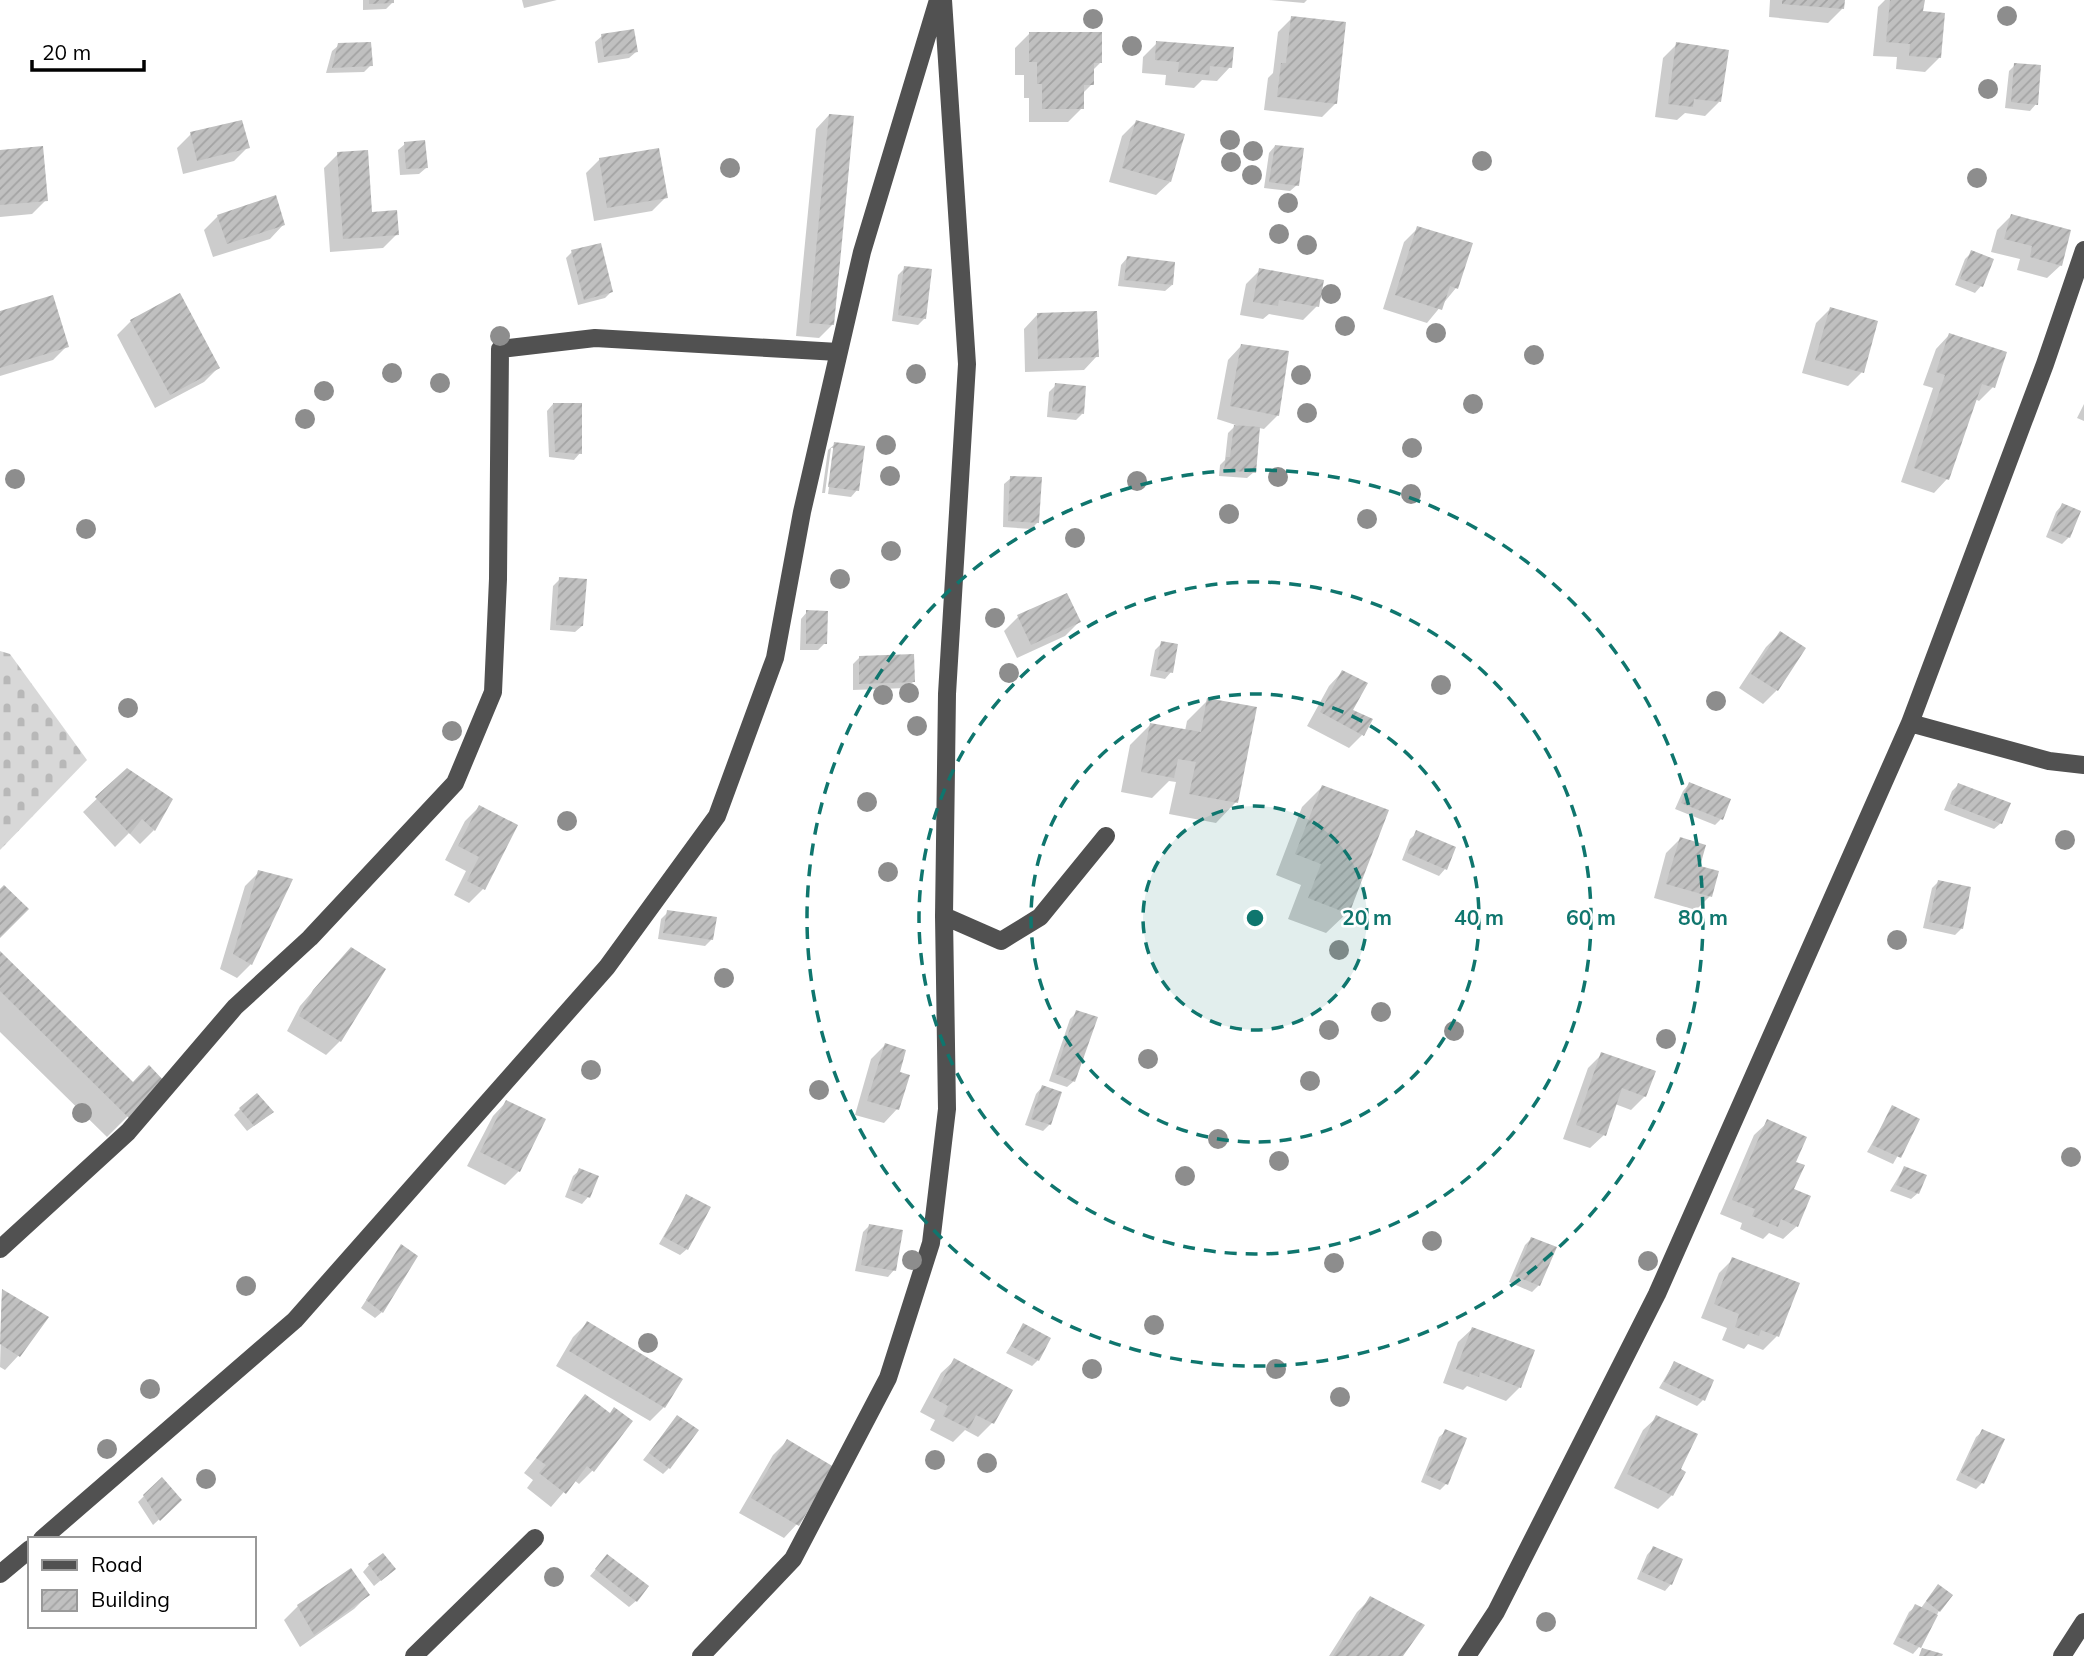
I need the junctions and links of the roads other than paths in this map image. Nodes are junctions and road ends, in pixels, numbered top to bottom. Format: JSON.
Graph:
{"nodes":[{"id":1,"x":941,"y":0,"type":"edge"},
{"id":2,"x":2084,"y":250,"type":"edge"},
{"id":3,"x":838,"y":352,"type":"junction"},
{"id":4,"x":1910,"y":723,"type":"junction"},
{"id":5,"x":2084,"y":765,"type":"edge"},
{"id":6,"x":1106,"y":836,"type":"dead end"},
{"id":7,"x":944,"y":916,"type":"junction"},
{"id":8,"x":0,"y":1249,"type":"edge"},
{"id":9,"x":44,"y":1537,"type":"edge"},
{"id":10,"x":535,"y":1538,"type":"dead end"},
{"id":11,"x":28,"y":1551,"type":"edge"},
{"id":12,"x":0,"y":1574,"type":"edge"},
{"id":13,"x":2084,"y":1622,"type":"edge"},
{"id":14,"x":414,"y":1656,"type":"edge"},
{"id":15,"x":701,"y":1656,"type":"edge"},
{"id":16,"x":1467,"y":1656,"type":"edge"},
{"id":17,"x":2062,"y":1656,"type":"edge"}],
"edges":[{"from":1,"to":3,"type":"street"},
{"from":1,"to":7,"type":"street"},
{"from":2,"to":4,"type":"street"},
{"from":3,"to":8,"type":"street"},
{"from":3,"to":9,"type":"street"},
{"from":4,"to":5,"type":"street"},
{"from":4,"to":16,"type":"street"},
{"from":6,"to":7,"type":"street"},
{"from":7,"to":15,"type":"street"},
{"from":10,"to":14,"type":"street"},
{"from":11,"to":12,"type":"street"},
{"from":13,"to":17,"type":"street"}]}
